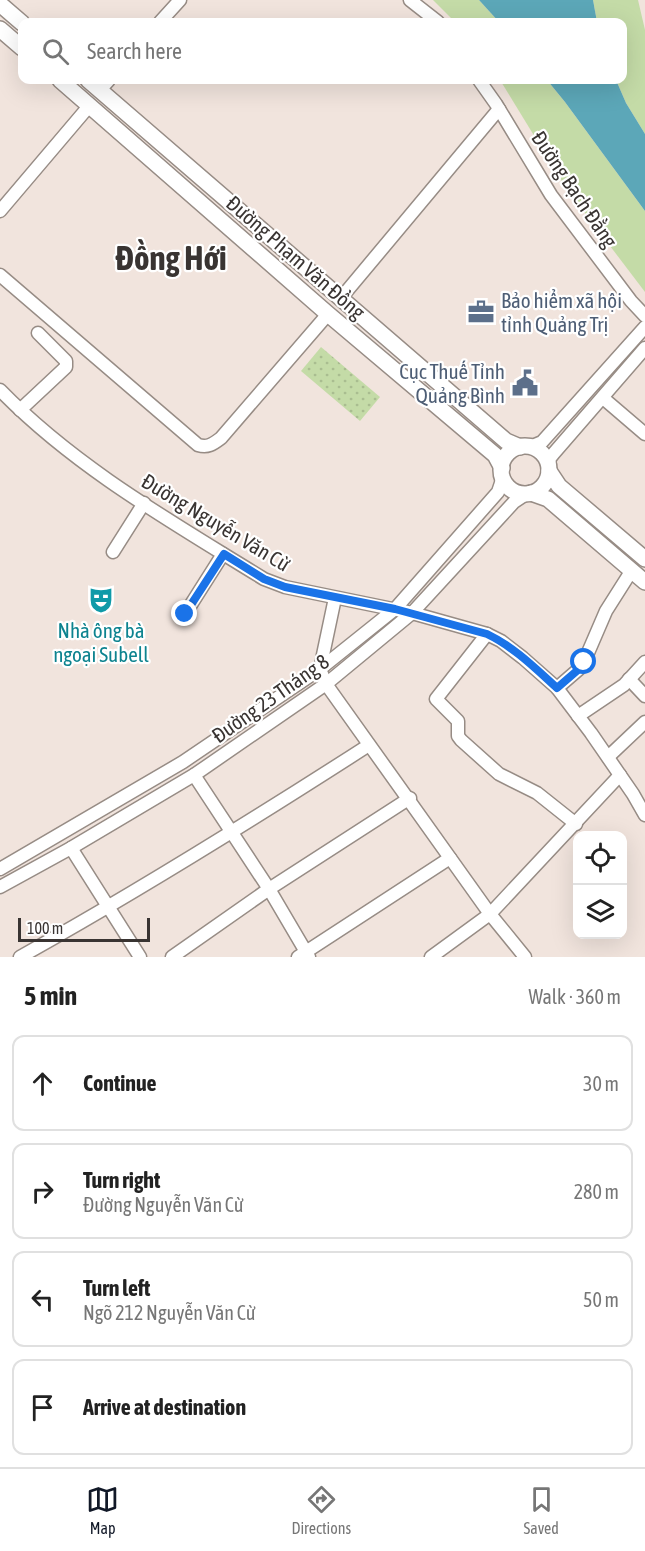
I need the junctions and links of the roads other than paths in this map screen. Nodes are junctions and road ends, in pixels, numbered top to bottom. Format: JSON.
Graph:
{"nodes":[{"id":1,"x":180,"y":0,"type":"edge"},
{"id":2,"x":410,"y":0,"type":"edge"},
{"id":3,"x":0,"y":4,"type":"edge"},
{"id":4,"x":164,"y":18,"type":"edge"},
{"id":5,"x":433,"y":18,"type":"edge"},
{"id":6,"x":18,"y":20,"type":"edge"},
{"id":7,"x":0,"y":29,"type":"edge"},
{"id":8,"x":18,"y":45,"type":"edge"},
{"id":9,"x":65,"y":84,"type":"edge"},
{"id":10,"x":99,"y":84,"type":"edge"},
{"id":11,"x":100,"y":84,"type":"edge"},
{"id":12,"x":481,"y":84,"type":"edge"},
{"id":13,"x":90,"y":105,"type":"junction"},
{"id":14,"x":499,"y":109,"type":"junction"},
{"id":15,"x":0,"y":211,"type":"edge"},
{"id":16,"x":0,"y":275,"type":"edge"},
{"id":17,"x":341,"y":298,"type":"junction"},
{"id":18,"x":328,"y":314,"type":"junction"},
{"id":19,"x":645,"y":316,"type":"edge"},
{"id":20,"x":645,"y":327,"type":"edge"},
{"id":21,"x":38,"y":333,"type":"dead end"},
{"id":22,"x":645,"y":348,"type":"edge"},
{"id":23,"x":0,"y":390,"type":"edge"},
{"id":24,"x":603,"y":398,"type":"junction"},
{"id":25,"x":20,"y":410,"type":"junction"},
{"id":26,"x":645,"y":434,"type":"edge"},
{"id":27,"x":525,"y":447,"type":"junction"},
{"id":28,"x":549,"y":468,"type":"junction"},
{"id":29,"x":502,"y":472,"type":"junction"},
{"id":30,"x":528,"y":493,"type":"junction"},
{"id":31,"x":144,"y":503,"type":"junction"},
{"id":32,"x":113,"y":552,"type":"dead end"},
{"id":33,"x":224,"y":554,"type":"junction"},
{"id":34,"x":645,"y":559,"type":"edge"},
{"id":35,"x":632,"y":570,"type":"junction"},
{"id":36,"x":645,"y":582,"type":"edge"},
{"id":37,"x":335,"y":598,"type":"junction"},
{"id":38,"x":395,"y":609,"type":"junction"},
{"id":39,"x":412,"y":613,"type":"junction"},
{"id":40,"x":185,"y":614,"type":"dead end"},
{"id":41,"x":487,"y":634,"type":"junction"},
{"id":42,"x":645,"y":662,"type":"edge"},
{"id":43,"x":320,"y":669,"type":"junction"},
{"id":44,"x":629,"y":679,"type":"junction"},
{"id":45,"x":326,"y":684,"type":"junction"},
{"id":46,"x":557,"y":688,"type":"junction"},
{"id":47,"x":645,"y":696,"type":"edge"},
{"id":48,"x":578,"y":716,"type":"junction"},
{"id":49,"x":645,"y":722,"type":"edge"},
{"id":50,"x":369,"y":745,"type":"junction"},
{"id":51,"x":608,"y":757,"type":"junction"},
{"id":52,"x":194,"y":775,"type":"junction"},
{"id":53,"x":620,"y":775,"type":"junction"},
{"id":54,"x":410,"y":798,"type":"junction"},
{"id":55,"x":645,"y":815,"type":"edge"},
{"id":56,"x":576,"y":824,"type":"junction"},
{"id":57,"x":232,"y":833,"type":"junction"},
{"id":58,"x":71,"y":848,"type":"junction"},
{"id":59,"x":450,"y":858,"type":"junction"},
{"id":60,"x":0,"y":869,"type":"edge"},
{"id":61,"x":0,"y":887,"type":"edge"},
{"id":62,"x":269,"y":889,"type":"junction"},
{"id":63,"x":108,"y":908,"type":"junction"},
{"id":64,"x":490,"y":914,"type":"junction"},
{"id":65,"x":304,"y":955,"type":"edge"},
{"id":66,"x":438,"y":955,"type":"edge"},
{"id":67,"x":20,"y":957,"type":"edge"},
{"id":68,"x":140,"y":957,"type":"edge"},
{"id":69,"x":172,"y":957,"type":"edge"},
{"id":70,"x":525,"y":957,"type":"edge"}],
"edges":[{"from":1,"to":4,"type":"street"},
{"from":2,"to":5,"type":"street"},
{"from":3,"to":6,"type":"main road"},
{"from":7,"to":8,"type":"main road"},
{"from":9,"to":13,"type":"main road","name":"Đường Phạm Văn Đồng"},
{"from":10,"to":13,"type":"main road"},
{"from":11,"to":17,"type":"main road","name":"Đường Phạm Văn Đồng"},
{"from":12,"to":14,"type":"street","name":"Đường Bạch Đằng"},
{"from":13,"to":15,"type":"street"},
{"from":13,"to":18,"type":"main road","name":"Đường Phạm Văn Đồng"},
{"from":14,"to":17,"type":"street"},
{"from":14,"to":19,"type":"street","name":"Đường Bạch Đằng"},
{"from":16,"to":18,"type":"street"},
{"from":17,"to":18,"type":"main road"},
{"from":17,"to":27,"type":"main road","name":"Đường Phạm Văn Đồng"},
{"from":18,"to":29,"type":"main road","name":"Đường Phạm Văn Đồng"},
{"from":20,"to":27,"type":"street"},
{"from":21,"to":25,"type":"street"},
{"from":22,"to":24,"type":"street"},
{"from":23,"to":25,"type":"street","name":"Đường Nguyễn Văn Cừ"},
{"from":24,"to":26,"type":"street"},
{"from":24,"to":28,"type":"street"},
{"from":25,"to":31,"type":"street","name":"Đường Nguyễn Văn Cừ"},
{"from":27,"to":28,"type":"main road"},
{"from":27,"to":29,"type":"main road"},
{"from":28,"to":30,"type":"main road"},
{"from":28,"to":34,"type":"main road"},
{"from":29,"to":30,"type":"main road"},
{"from":29,"to":38,"type":"street","name":"Đường 23 Tháng 8"},
{"from":30,"to":35,"type":"main road"},
{"from":30,"to":39,"type":"street","name":"Đường 23 Tháng 8"},
{"from":31,"to":32,"type":"street"},
{"from":31,"to":33,"type":"street","name":"Đường Nguyễn Văn Cừ"},
{"from":33,"to":37,"type":"street","name":"Đường Nguyễn Văn Cừ"},
{"from":33,"to":40,"type":"street"},
{"from":35,"to":36,"type":"main road"},
{"from":35,"to":46,"type":"street"},
{"from":37,"to":38,"type":"street","name":"Đường Nguyễn Văn Cừ"},
{"from":37,"to":43,"type":"street"},
{"from":38,"to":39,"type":"street","name":"Đường Nguyễn Văn Cừ"},
{"from":38,"to":43,"type":"street","name":"Đường 23 Tháng 8"},
{"from":39,"to":41,"type":"street","name":"Đường Nguyễn Văn Cừ"},
{"from":39,"to":45,"type":"street","name":"Đường 23 Tháng 8"},
{"from":41,"to":46,"type":"street","name":"Đường Nguyễn Văn Cừ"},
{"from":41,"to":56,"type":"street"},
{"from":42,"to":44,"type":"street"},
{"from":43,"to":45,"type":"street"},
{"from":43,"to":60,"type":"street","name":"Đường 23 Tháng 8"},
{"from":44,"to":47,"type":"street"},
{"from":44,"to":48,"type":"street"},
{"from":45,"to":50,"type":"street"},
{"from":45,"to":52,"type":"street","name":"Đường 23 Tháng 8"},
{"from":46,"to":48,"type":"street","name":"Đường Nguyễn Văn Cừ"},
{"from":48,"to":51,"type":"street","name":"Đường Nguyễn Văn Cừ"},
{"from":49,"to":51,"type":"street"},
{"from":50,"to":54,"type":"street"},
{"from":50,"to":57,"type":"street"},
{"from":51,"to":53,"type":"street","name":"Đường Nguyễn Văn Cừ"},
{"from":52,"to":57,"type":"street"},
{"from":52,"to":58,"type":"street","name":"Đường 23 Tháng 8"},
{"from":53,"to":55,"type":"street","name":"Đường Nguyễn Văn Cừ"},
{"from":53,"to":56,"type":"street"},
{"from":54,"to":59,"type":"street"},
{"from":54,"to":62,"type":"street"},
{"from":56,"to":64,"type":"street"},
{"from":57,"to":62,"type":"street"},
{"from":57,"to":63,"type":"street"},
{"from":58,"to":61,"type":"street","name":"Đường 23 Tháng 8"},
{"from":58,"to":63,"type":"street"},
{"from":59,"to":64,"type":"street"},
{"from":59,"to":65,"type":"street"},
{"from":62,"to":65,"type":"street"},
{"from":62,"to":69,"type":"street"},
{"from":63,"to":67,"type":"street"},
{"from":63,"to":68,"type":"street"},
{"from":64,"to":66,"type":"street"},
{"from":64,"to":70,"type":"street"}]}
